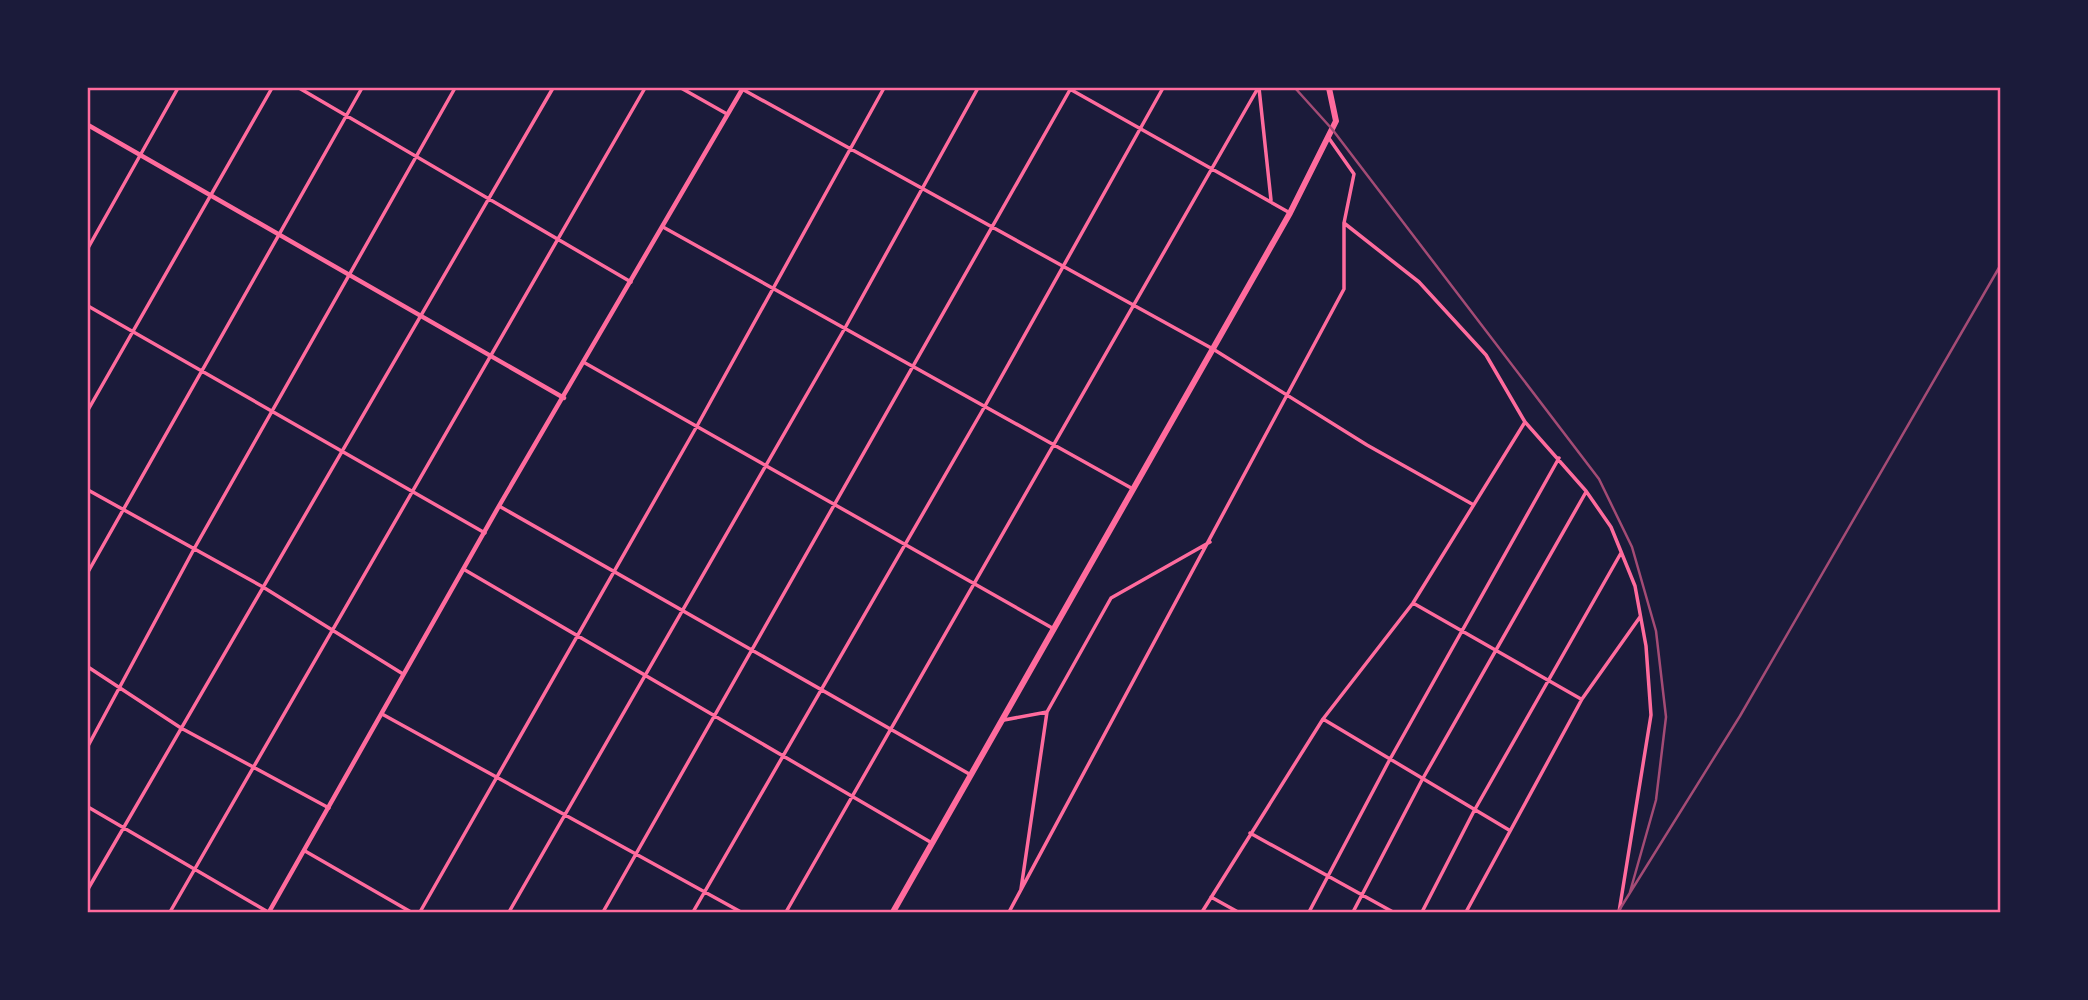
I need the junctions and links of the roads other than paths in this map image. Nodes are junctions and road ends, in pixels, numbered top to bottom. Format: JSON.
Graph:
{"nodes":[{"id":1,"x":177,"y":88,"type":"edge"},
{"id":2,"x":272,"y":88,"type":"edge"},
{"id":3,"x":299,"y":88,"type":"edge"},
{"id":4,"x":362,"y":88,"type":"edge"},
{"id":5,"x":455,"y":88,"type":"edge"},
{"id":6,"x":553,"y":88,"type":"edge"},
{"id":7,"x":645,"y":88,"type":"edge"},
{"id":8,"x":681,"y":88,"type":"edge"},
{"id":9,"x":742,"y":88,"type":"edge"},
{"id":10,"x":884,"y":88,"type":"edge"},
{"id":11,"x":978,"y":88,"type":"edge"},
{"id":12,"x":1070,"y":88,"type":"edge"},
{"id":13,"x":1163,"y":88,"type":"edge"},
{"id":14,"x":1258,"y":88,"type":"edge"},
{"id":15,"x":1328,"y":88,"type":"edge"},
{"id":16,"x":727,"y":114,"type":"junction"},
{"id":17,"x":346,"y":116,"type":"junction"},
{"id":18,"x":88,"y":125,"type":"edge"},
{"id":19,"x":1140,"y":128,"type":"junction"},
{"id":20,"x":1328,"y":137,"type":"junction"},
{"id":21,"x":852,"y":149,"type":"junction"},
{"id":22,"x":139,"y":155,"type":"junction"},
{"id":23,"x":416,"y":157,"type":"junction"},
{"id":24,"x":1212,"y":168,"type":"junction"},
{"id":25,"x":923,"y":189,"type":"junction"},
{"id":26,"x":211,"y":196,"type":"junction"},
{"id":27,"x":488,"y":199,"type":"junction"},
{"id":28,"x":1271,"y":202,"type":"junction"},
{"id":29,"x":1290,"y":213,"type":"junction"},
{"id":30,"x":1344,"y":223,"type":"junction"},
{"id":31,"x":663,"y":227,"type":"junction"},
{"id":32,"x":993,"y":227,"type":"junction"},
{"id":33,"x":279,"y":234,"type":"junction"},
{"id":34,"x":558,"y":239,"type":"junction"},
{"id":35,"x":88,"y":248,"type":"edge"},
{"id":36,"x":1062,"y":266,"type":"junction"},
{"id":37,"x":349,"y":275,"type":"junction"},
{"id":38,"x":631,"y":282,"type":"junction"},
{"id":39,"x":774,"y":289,"type":"junction"},
{"id":40,"x":1133,"y":305,"type":"junction"},
{"id":41,"x":88,"y":306,"type":"edge"},
{"id":42,"x":420,"y":316,"type":"junction"},
{"id":43,"x":845,"y":328,"type":"junction"},
{"id":44,"x":132,"y":332,"type":"junction"},
{"id":45,"x":1213,"y":349,"type":"junction"},
{"id":46,"x":490,"y":356,"type":"junction"},
{"id":47,"x":585,"y":363,"type":"junction"},
{"id":48,"x":913,"y":366,"type":"junction"},
{"id":49,"x":201,"y":371,"type":"junction"},
{"id":50,"x":1289,"y":396,"type":"junction"},
{"id":51,"x":564,"y":398,"type":"junction"},
{"id":52,"x":985,"y":407,"type":"junction"},
{"id":53,"x":88,"y":410,"type":"edge"},
{"id":54,"x":272,"y":411,"type":"junction"},
{"id":55,"x":1525,"y":422,"type":"junction"},
{"id":56,"x":697,"y":426,"type":"junction"},
{"id":57,"x":1054,"y":445,"type":"junction"},
{"id":58,"x":341,"y":451,"type":"junction"},
{"id":59,"x":1559,"y":458,"type":"junction"},
{"id":60,"x":764,"y":465,"type":"junction"},
{"id":61,"x":1133,"y":489,"type":"junction"},
{"id":62,"x":88,"y":490,"type":"edge"},
{"id":63,"x":1586,"y":491,"type":"junction"},
{"id":64,"x":412,"y":492,"type":"junction"},
{"id":65,"x":1472,"y":504,"type":"junction"},
{"id":66,"x":835,"y":505,"type":"junction"},
{"id":67,"x":499,"y":506,"type":"junction"},
{"id":68,"x":123,"y":509,"type":"junction"},
{"id":69,"x":485,"y":533,"type":"junction"},
{"id":70,"x":1210,"y":542,"type":"junction"},
{"id":71,"x":905,"y":545,"type":"junction"},
{"id":72,"x":194,"y":549,"type":"junction"},
{"id":73,"x":1621,"y":551,"type":"junction"},
{"id":74,"x":465,"y":570,"type":"junction"},
{"id":75,"x":612,"y":570,"type":"junction"},
{"id":76,"x":88,"y":572,"type":"edge"},
{"id":77,"x":974,"y":584,"type":"junction"},
{"id":78,"x":263,"y":587,"type":"junction"},
{"id":79,"x":1413,"y":603,"type":"junction"},
{"id":80,"x":682,"y":610,"type":"junction"},
{"id":81,"x":1641,"y":615,"type":"junction"},
{"id":82,"x":333,"y":629,"type":"junction"},
{"id":83,"x":1054,"y":629,"type":"junction"},
{"id":84,"x":1462,"y":631,"type":"junction"},
{"id":85,"x":575,"y":635,"type":"junction"},
{"id":86,"x":752,"y":650,"type":"junction"},
{"id":87,"x":1497,"y":651,"type":"junction"},
{"id":88,"x":88,"y":667,"type":"edge"},
{"id":89,"x":404,"y":675,"type":"junction"},
{"id":90,"x":644,"y":675,"type":"junction"},
{"id":91,"x":1548,"y":679,"type":"junction"},
{"id":92,"x":119,"y":688,"type":"junction"},
{"id":93,"x":821,"y":690,"type":"junction"},
{"id":94,"x":1582,"y":699,"type":"junction"},
{"id":95,"x":1047,"y":712,"type":"junction"},
{"id":96,"x":382,"y":714,"type":"junction"},
{"id":97,"x":715,"y":716,"type":"junction"},
{"id":98,"x":1323,"y":719,"type":"junction"},
{"id":99,"x":1002,"y":720,"type":"junction"},
{"id":100,"x":181,"y":728,"type":"junction"},
{"id":101,"x":891,"y":729,"type":"junction"},
{"id":102,"x":88,"y":746,"type":"edge"},
{"id":103,"x":781,"y":755,"type":"junction"},
{"id":104,"x":1389,"y":761,"type":"junction"},
{"id":105,"x":255,"y":765,"type":"junction"},
{"id":106,"x":971,"y":775,"type":"junction"},
{"id":107,"x":495,"y":776,"type":"junction"},
{"id":108,"x":1422,"y":780,"type":"junction"},
{"id":109,"x":852,"y":797,"type":"junction"},
{"id":110,"x":88,"y":807,"type":"edge"},
{"id":111,"x":329,"y":808,"type":"junction"},
{"id":112,"x":1474,"y":811,"type":"junction"},
{"id":113,"x":566,"y":815,"type":"junction"},
{"id":114,"x":122,"y":828,"type":"junction"},
{"id":115,"x":1509,"y":830,"type":"junction"},
{"id":116,"x":1250,"y":833,"type":"junction"},
{"id":117,"x":932,"y":843,"type":"junction"},
{"id":118,"x":305,"y":851,"type":"junction"},
{"id":119,"x":637,"y":855,"type":"junction"},
{"id":120,"x":195,"y":869,"type":"junction"},
{"id":121,"x":1329,"y":877,"type":"junction"},
{"id":122,"x":88,"y":889,"type":"edge"},
{"id":123,"x":1021,"y":891,"type":"junction"},
{"id":124,"x":704,"y":892,"type":"junction"},
{"id":125,"x":1363,"y":895,"type":"junction"},
{"id":126,"x":1211,"y":897,"type":"junction"},
{"id":127,"x":170,"y":912,"type":"edge"},
{"id":128,"x":269,"y":912,"type":"edge"},
{"id":129,"x":411,"y":912,"type":"edge"},
{"id":130,"x":420,"y":912,"type":"edge"},
{"id":131,"x":509,"y":912,"type":"edge"},
{"id":132,"x":603,"y":912,"type":"edge"},
{"id":133,"x":693,"y":912,"type":"edge"},
{"id":134,"x":741,"y":912,"type":"edge"},
{"id":135,"x":786,"y":912,"type":"edge"},
{"id":136,"x":893,"y":912,"type":"edge"},
{"id":137,"x":1009,"y":912,"type":"edge"},
{"id":138,"x":1202,"y":912,"type":"edge"},
{"id":139,"x":1237,"y":912,"type":"edge"},
{"id":140,"x":1308,"y":912,"type":"edge"},
{"id":141,"x":1353,"y":912,"type":"edge"},
{"id":142,"x":1393,"y":912,"type":"edge"},
{"id":143,"x":1422,"y":912,"type":"edge"},
{"id":144,"x":1466,"y":912,"type":"edge"},
{"id":145,"x":1619,"y":912,"type":"edge"}],
"edges":[{"from":1,"to":22,"type":"street"},
{"from":2,"to":26,"type":"street"},
{"from":3,"to":17,"type":"street"},
{"from":4,"to":17,"type":"street"},
{"from":5,"to":23,"type":"street"},
{"from":6,"to":27,"type":"street"},
{"from":7,"to":34,"type":"street"},
{"from":8,"to":16,"type":"street"},
{"from":9,"to":16,"type":"street"},
{"from":9,"to":21,"type":"street"},
{"from":10,"to":21,"type":"street"},
{"from":11,"to":25,"type":"street"},
{"from":12,"to":19,"type":"street"},
{"from":12,"to":32,"type":"street"},
{"from":13,"to":19,"type":"street"},
{"from":14,"to":24,"type":"street"},
{"from":14,"to":28,"type":"street"},
{"from":15,"to":20,"type":"main road"},
{"from":16,"to":31,"type":"street"},
{"from":17,"to":23,"type":"street"},
{"from":17,"to":33,"type":"street"},
{"from":18,"to":22,"type":"street"},
{"from":19,"to":24,"type":"street"},
{"from":19,"to":36,"type":"street"},
{"from":20,"to":29,"type":"main road"},
{"from":20,"to":30,"type":"street"},
{"from":21,"to":25,"type":"street"},
{"from":21,"to":39,"type":"street"},
{"from":22,"to":26,"type":"street"},
{"from":22,"to":35,"type":"street"},
{"from":23,"to":27,"type":"street"},
{"from":23,"to":37,"type":"street"},
{"from":24,"to":28,"type":"street"},
{"from":24,"to":40,"type":"street"},
{"from":25,"to":32,"type":"street"},
{"from":25,"to":43,"type":"street"},
{"from":26,"to":33,"type":"street"},
{"from":26,"to":44,"type":"street"},
{"from":27,"to":34,"type":"street"},
{"from":27,"to":42,"type":"street"},
{"from":28,"to":29,"type":"street"},
{"from":29,"to":45,"type":"main road"},
{"from":30,"to":50,"type":"street"},
{"from":30,"to":55,"type":"street"},
{"from":31,"to":38,"type":"street"},
{"from":31,"to":39,"type":"street"},
{"from":32,"to":36,"type":"street"},
{"from":32,"to":48,"type":"street"},
{"from":33,"to":37,"type":"street"},
{"from":33,"to":49,"type":"street"},
{"from":34,"to":38,"type":"street"},
{"from":34,"to":46,"type":"street"},
{"from":36,"to":40,"type":"street"},
{"from":36,"to":52,"type":"street"},
{"from":37,"to":42,"type":"street"},
{"from":37,"to":54,"type":"street"},
{"from":38,"to":47,"type":"street"},
{"from":39,"to":43,"type":"street"},
{"from":39,"to":56,"type":"street"},
{"from":40,"to":45,"type":"street"},
{"from":40,"to":57,"type":"street"},
{"from":41,"to":44,"type":"street"},
{"from":42,"to":46,"type":"street"},
{"from":42,"to":58,"type":"street"},
{"from":43,"to":48,"type":"street"},
{"from":43,"to":60,"type":"street"},
{"from":44,"to":49,"type":"street"},
{"from":44,"to":53,"type":"street"},
{"from":45,"to":50,"type":"street"},
{"from":45,"to":61,"type":"main road"},
{"from":46,"to":51,"type":"street"},
{"from":46,"to":64,"type":"street"},
{"from":47,"to":51,"type":"street"},
{"from":47,"to":56,"type":"street"},
{"from":48,"to":52,"type":"street"},
{"from":48,"to":66,"type":"street"},
{"from":49,"to":54,"type":"street"},
{"from":49,"to":68,"type":"street"},
{"from":50,"to":65,"type":"street"},
{"from":50,"to":70,"type":"street"},
{"from":51,"to":67,"type":"street"},
{"from":52,"to":57,"type":"street"},
{"from":52,"to":71,"type":"street"},
{"from":54,"to":58,"type":"street"},
{"from":54,"to":72,"type":"street"},
{"from":55,"to":59,"type":"street"},
{"from":55,"to":65,"type":"street"},
{"from":56,"to":60,"type":"street"},
{"from":56,"to":75,"type":"street"},
{"from":57,"to":61,"type":"street"},
{"from":57,"to":77,"type":"street"},
{"from":58,"to":64,"type":"street"},
{"from":58,"to":78,"type":"street"},
{"from":59,"to":63,"type":"street"},
{"from":59,"to":84,"type":"street"},
{"from":60,"to":66,"type":"street"},
{"from":60,"to":80,"type":"street"},
{"from":61,"to":83,"type":"main road"},
{"from":62,"to":68,"type":"street"},
{"from":63,"to":73,"type":"street"},
{"from":63,"to":87,"type":"street"},
{"from":64,"to":69,"type":"street"},
{"from":64,"to":82,"type":"street"},
{"from":65,"to":79,"type":"street"},
{"from":66,"to":71,"type":"street"},
{"from":66,"to":86,"type":"street"},
{"from":67,"to":69,"type":"street"},
{"from":67,"to":75,"type":"street"},
{"from":68,"to":72,"type":"street"},
{"from":68,"to":76,"type":"street"},
{"from":69,"to":74,"type":"street"},
{"from":70,"to":95,"type":"street"},
{"from":70,"to":123,"type":"street"},
{"from":71,"to":77,"type":"street"},
{"from":71,"to":93,"type":"street"},
{"from":72,"to":78,"type":"street"},
{"from":72,"to":92,"type":"street"},
{"from":73,"to":81,"type":"street"},
{"from":73,"to":91,"type":"street"},
{"from":74,"to":85,"type":"street"},
{"from":74,"to":89,"type":"street"},
{"from":75,"to":80,"type":"street"},
{"from":75,"to":85,"type":"street"},
{"from":77,"to":83,"type":"street"},
{"from":77,"to":101,"type":"street"},
{"from":78,"to":82,"type":"street"},
{"from":78,"to":100,"type":"street"},
{"from":79,"to":84,"type":"street"},
{"from":79,"to":98,"type":"street"},
{"from":80,"to":86,"type":"street"},
{"from":80,"to":90,"type":"street"},
{"from":81,"to":94,"type":"street"},
{"from":81,"to":145,"type":"street"},
{"from":82,"to":89,"type":"street"},
{"from":82,"to":105,"type":"street"},
{"from":83,"to":99,"type":"main road"},
{"from":84,"to":87,"type":"street"},
{"from":84,"to":104,"type":"street"},
{"from":85,"to":90,"type":"street"},
{"from":85,"to":107,"type":"street"},
{"from":86,"to":93,"type":"street"},
{"from":86,"to":97,"type":"street"},
{"from":87,"to":91,"type":"street"},
{"from":87,"to":108,"type":"street"},
{"from":88,"to":92,"type":"street"},
{"from":89,"to":96,"type":"street"},
{"from":90,"to":97,"type":"street"},
{"from":90,"to":113,"type":"street"},
{"from":91,"to":94,"type":"street"},
{"from":91,"to":112,"type":"street"},
{"from":92,"to":100,"type":"street"},
{"from":92,"to":102,"type":"street"},
{"from":93,"to":101,"type":"street"},
{"from":93,"to":103,"type":"street"},
{"from":94,"to":115,"type":"street"},
{"from":95,"to":99,"type":"street"},
{"from":95,"to":123,"type":"street"},
{"from":96,"to":107,"type":"street"},
{"from":96,"to":111,"type":"street"},
{"from":97,"to":103,"type":"street"},
{"from":97,"to":119,"type":"street"},
{"from":98,"to":104,"type":"street"},
{"from":98,"to":116,"type":"street"},
{"from":99,"to":106,"type":"main road"},
{"from":100,"to":105,"type":"street"},
{"from":100,"to":114,"type":"street"},
{"from":101,"to":106,"type":"street"},
{"from":101,"to":109,"type":"street"},
{"from":103,"to":109,"type":"street"},
{"from":103,"to":124,"type":"street"},
{"from":104,"to":108,"type":"street"},
{"from":104,"to":121,"type":"street"},
{"from":105,"to":111,"type":"street"},
{"from":105,"to":120,"type":"street"},
{"from":106,"to":117,"type":"main road"},
{"from":107,"to":113,"type":"street"},
{"from":107,"to":130,"type":"street"},
{"from":108,"to":112,"type":"street"},
{"from":108,"to":125,"type":"street"},
{"from":109,"to":117,"type":"street"},
{"from":109,"to":135,"type":"street"},
{"from":110,"to":114,"type":"street"},
{"from":111,"to":118,"type":"street"},
{"from":112,"to":115,"type":"street"},
{"from":112,"to":143,"type":"street"},
{"from":113,"to":119,"type":"street"},
{"from":113,"to":131,"type":"street"},
{"from":114,"to":120,"type":"street"},
{"from":114,"to":122,"type":"street"},
{"from":115,"to":144,"type":"street"},
{"from":116,"to":121,"type":"street"},
{"from":116,"to":126,"type":"street"},
{"from":117,"to":136,"type":"main road"},
{"from":118,"to":128,"type":"street"},
{"from":118,"to":129,"type":"street"},
{"from":119,"to":124,"type":"street"},
{"from":119,"to":132,"type":"street"},
{"from":120,"to":127,"type":"street"},
{"from":120,"to":128,"type":"street"},
{"from":121,"to":125,"type":"street"},
{"from":121,"to":140,"type":"street"},
{"from":123,"to":137,"type":"street"},
{"from":124,"to":133,"type":"street"},
{"from":124,"to":134,"type":"street"},
{"from":125,"to":141,"type":"street"},
{"from":125,"to":142,"type":"street"},
{"from":126,"to":138,"type":"street"},
{"from":126,"to":139,"type":"street"}]}
